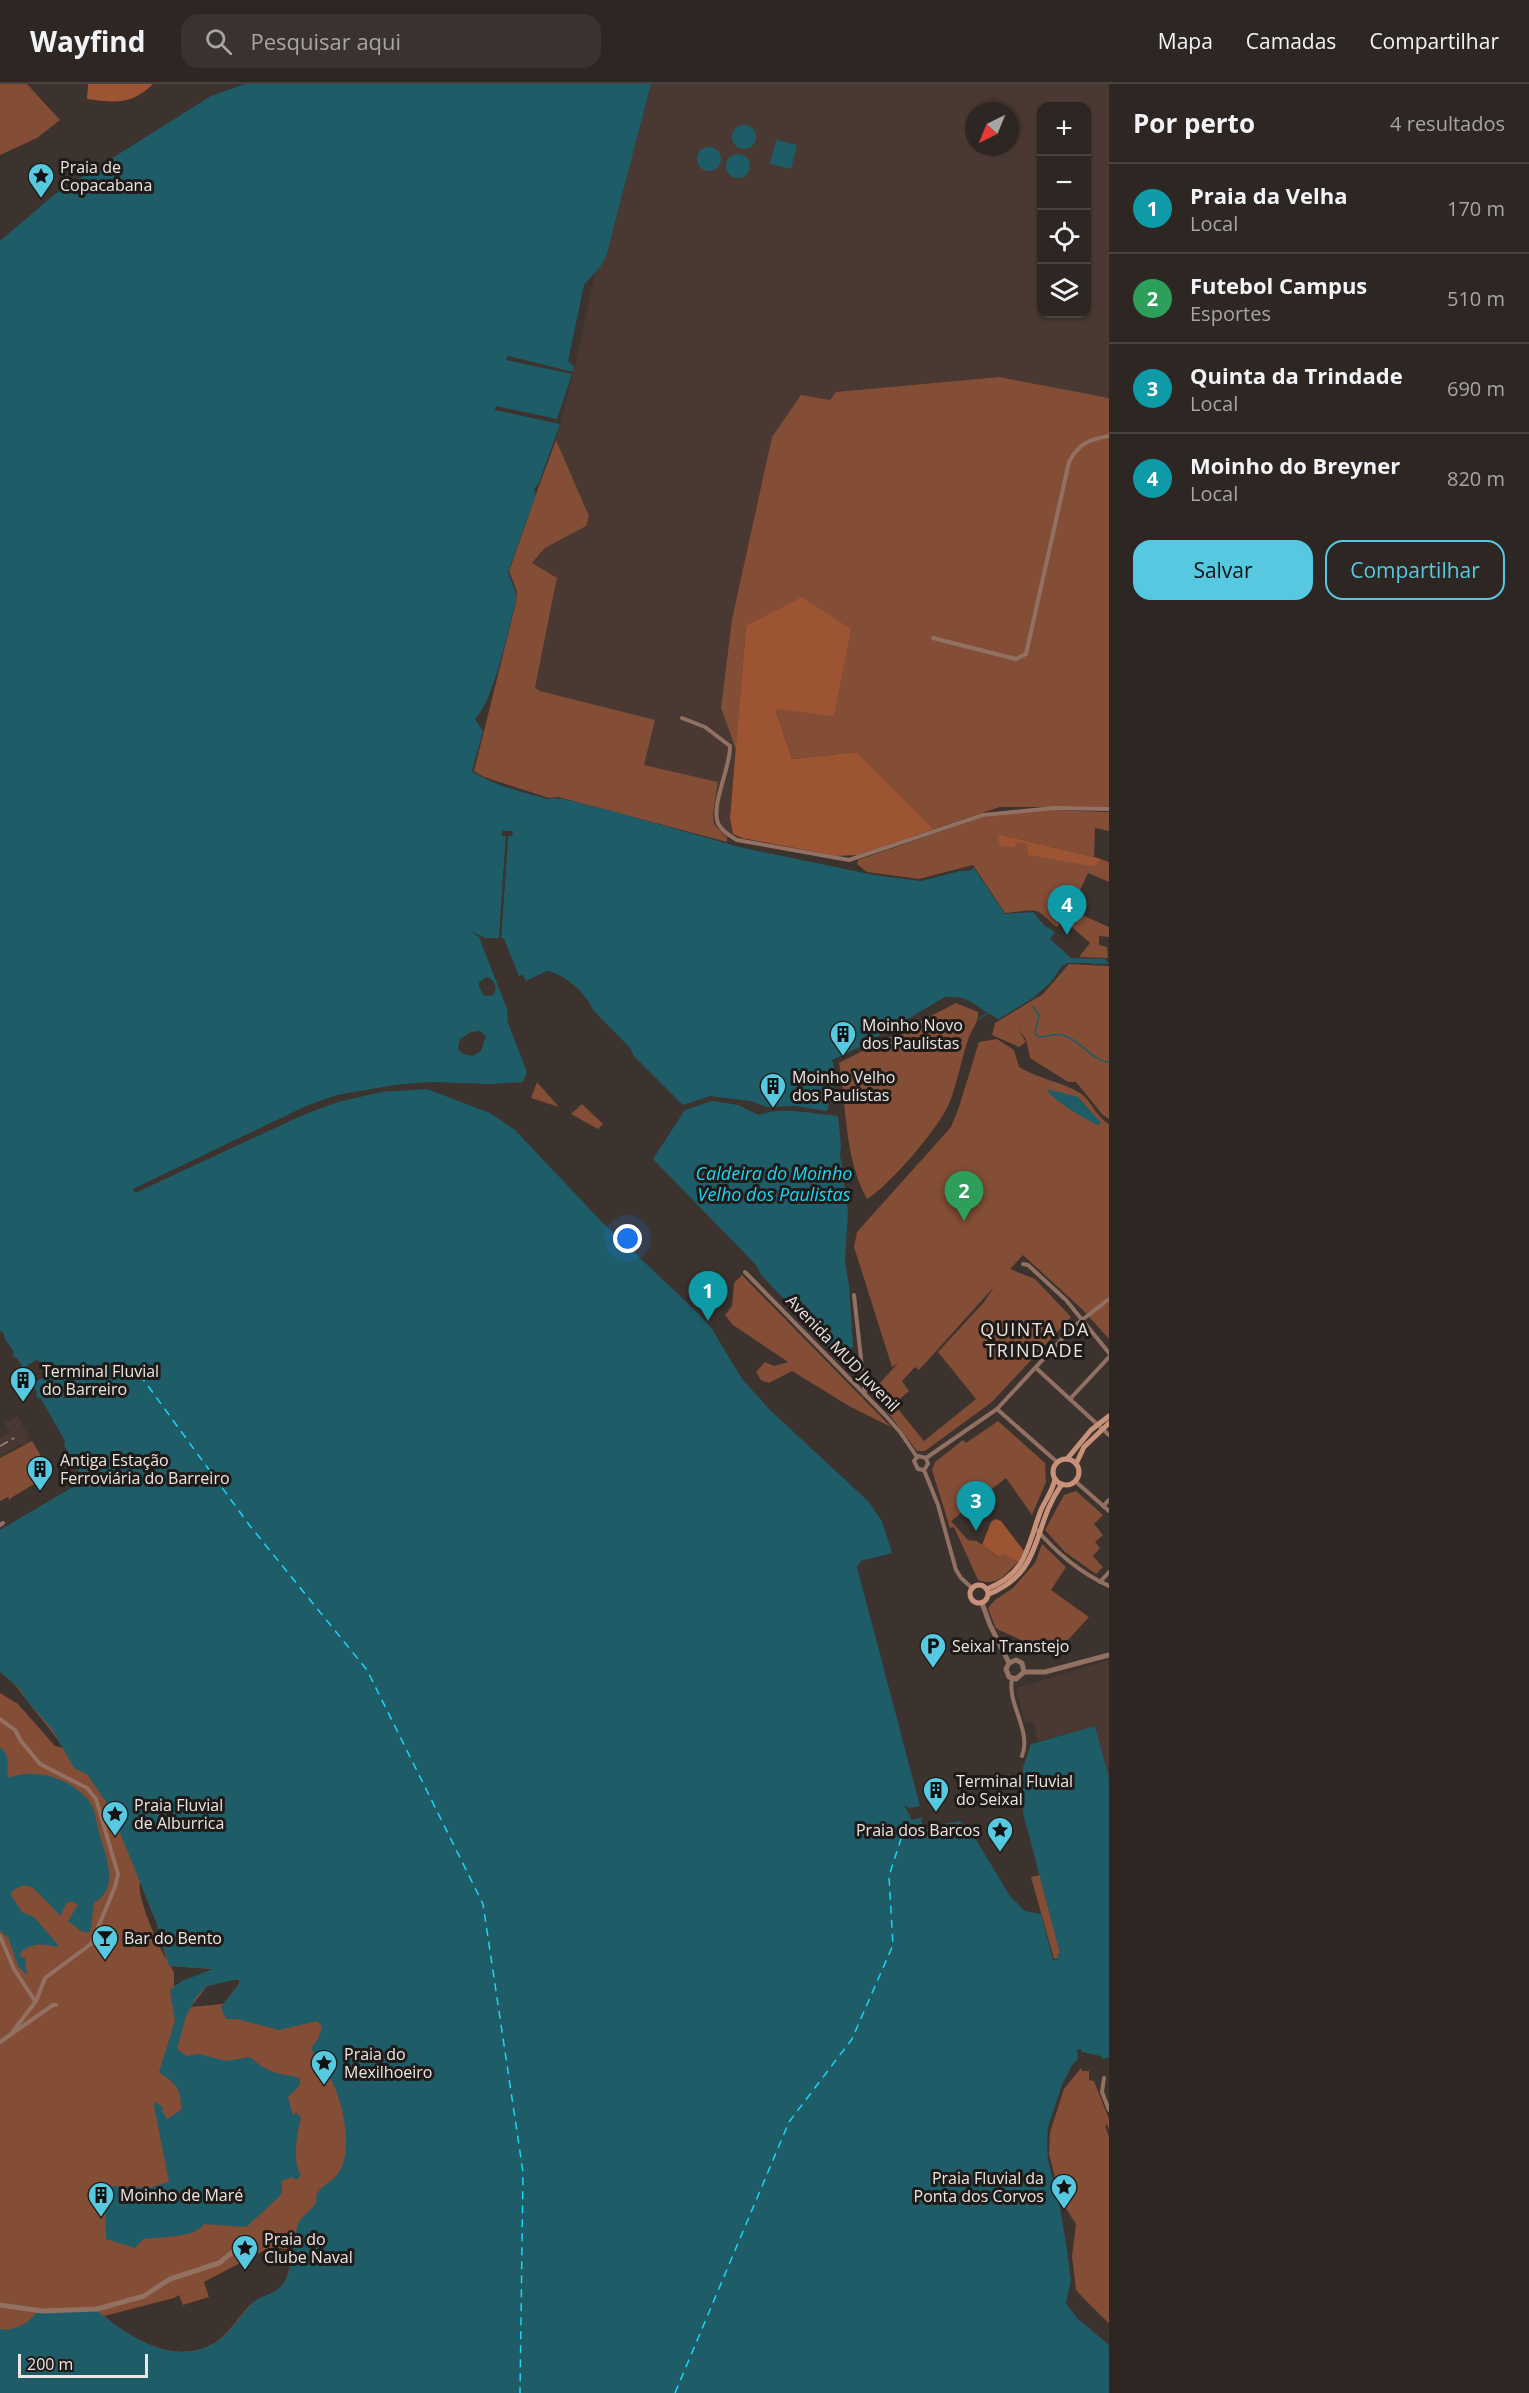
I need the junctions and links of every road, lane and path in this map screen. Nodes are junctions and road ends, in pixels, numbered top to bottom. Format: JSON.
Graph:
{"nodes":[{"id":1,"x":1109,"y":436,"type":"edge"},
{"id":2,"x":933,"y":638,"type":"dead end"},
{"id":3,"x":682,"y":718,"type":"dead end"},
{"id":4,"x":1109,"y":809,"type":"edge"},
{"id":5,"x":1023,"y":1264,"type":"dead end"},
{"id":6,"x":745,"y":1272,"type":"dead end"},
{"id":7,"x":854,"y":1295,"type":"dead end"},
{"id":8,"x":1109,"y":1299,"type":"edge"},
{"id":9,"x":1082,"y":1319,"type":"junction"},
{"id":10,"x":1109,"y":1355,"type":"edge"},
{"id":11,"x":1036,"y":1368,"type":"junction"},
{"id":12,"x":870,"y":1390,"type":"dead end"},
{"id":13,"x":865,"y":1395,"type":"junction"},
{"id":14,"x":1070,"y":1399,"type":"junction"},
{"id":15,"x":998,"y":1409,"type":"junction"},
{"id":16,"x":1109,"y":1416,"type":"edge"},
{"id":17,"x":1109,"y":1423,"type":"edge"},
{"id":18,"x":1100,"y":1427,"type":"junction"},
{"id":19,"x":1109,"y":1435,"type":"edge"},
{"id":20,"x":916,"y":1458,"type":"junction"},
{"id":21,"x":926,"y":1458,"type":"junction"},
{"id":22,"x":1067,"y":1459,"type":"junction"},
{"id":23,"x":1057,"y":1462,"type":"junction"},
{"id":24,"x":1076,"y":1464,"type":"junction"},
{"id":25,"x":924,"y":1470,"type":"junction"},
{"id":26,"x":1055,"y":1479,"type":"junction"},
{"id":27,"x":1076,"y":1480,"type":"junction"},
{"id":28,"x":1062,"y":1484,"type":"junction"},
{"id":29,"x":1109,"y":1500,"type":"edge"},
{"id":30,"x":1103,"y":1506,"type":"junction"},
{"id":31,"x":1109,"y":1511,"type":"edge"},
{"id":32,"x":1039,"y":1534,"type":"junction"},
{"id":33,"x":1109,"y":1572,"type":"edge"},
{"id":34,"x":1100,"y":1582,"type":"junction"},
{"id":35,"x":1109,"y":1586,"type":"edge"},
{"id":36,"x":972,"y":1588,"type":"junction"},
{"id":37,"x":988,"y":1592,"type":"junction"},
{"id":38,"x":982,"y":1603,"type":"junction"},
{"id":39,"x":1109,"y":1655,"type":"edge"},
{"id":40,"x":1010,"y":1663,"type":"junction"},
{"id":41,"x":1024,"y":1672,"type":"junction"},
{"id":42,"x":1012,"y":1678,"type":"junction"},
{"id":43,"x":0,"y":1719,"type":"edge"},
{"id":44,"x":1022,"y":1756,"type":"dead end"},
{"id":45,"x":0,"y":1936,"type":"edge"},
{"id":46,"x":36,"y":2001,"type":"junction"},
{"id":47,"x":56,"y":2005,"type":"dead end"},
{"id":48,"x":11,"y":2034,"type":"junction"},
{"id":49,"x":0,"y":2042,"type":"edge"},
{"id":50,"x":1104,"y":2078,"type":"dead end"},
{"id":51,"x":1109,"y":2110,"type":"edge"},
{"id":52,"x":248,"y":2240,"type":"dead end"},
{"id":53,"x":0,"y":2306,"type":"edge"}],
"edges":[{"from":1,"to":2,"type":"street"},
{"from":3,"to":4,"type":"street"},
{"from":5,"to":9,"type":"street"},
{"from":6,"to":13,"type":"street","name":"Avenida MUD Juvenil"},
{"from":7,"to":13,"type":"street"},
{"from":8,"to":9,"type":"street"},
{"from":9,"to":10,"type":"street"},
{"from":9,"to":11,"type":"street"},
{"from":10,"to":14,"type":"street"},
{"from":11,"to":14,"type":"street"},
{"from":11,"to":15,"type":"street"},
{"from":12,"to":13,"type":"street"},
{"from":13,"to":20,"type":"street","name":"Avenida MUD Juvenil"},
{"from":14,"to":18,"type":"street"},
{"from":15,"to":21,"type":"street"},
{"from":15,"to":23,"type":"street"},
{"from":16,"to":18,"type":"main road"},
{"from":17,"to":18,"type":"main road"},
{"from":18,"to":19,"type":"street"},
{"from":18,"to":22,"type":"main road"},
{"from":18,"to":24,"type":"main road"},
{"from":20,"to":21,"type":"street"},
{"from":20,"to":25,"type":"street"},
{"from":21,"to":25,"type":"street"},
{"from":22,"to":23,"type":"main road"},
{"from":22,"to":24,"type":"main road"},
{"from":23,"to":26,"type":"main road"},
{"from":24,"to":27,"type":"main road"},
{"from":25,"to":36,"type":"street"},
{"from":26,"to":28,"type":"main road"},
{"from":26,"to":32,"type":"main road"},
{"from":27,"to":28,"type":"main road"},
{"from":27,"to":30,"type":"street"},
{"from":28,"to":32,"type":"main road"},
{"from":29,"to":30,"type":"street"},
{"from":30,"to":31,"type":"street"},
{"from":32,"to":34,"type":"street"},
{"from":32,"to":37,"type":"main road"},
{"from":32,"to":37,"type":"main road"},
{"from":33,"to":34,"type":"street"},
{"from":34,"to":35,"type":"street"},
{"from":36,"to":37,"type":"main road"},
{"from":36,"to":38,"type":"main road"},
{"from":37,"to":38,"type":"main road"},
{"from":38,"to":40,"type":"street"},
{"from":39,"to":41,"type":"street"},
{"from":40,"to":41,"type":"street"},
{"from":40,"to":42,"type":"street"},
{"from":41,"to":42,"type":"street"},
{"from":42,"to":44,"type":"street"},
{"from":43,"to":46,"type":"street"},
{"from":45,"to":46,"type":"street"},
{"from":46,"to":48,"type":"street"},
{"from":47,"to":48,"type":"street"},
{"from":48,"to":49,"type":"street"},
{"from":50,"to":51,"type":"street"},
{"from":52,"to":53,"type":"street"}]}
